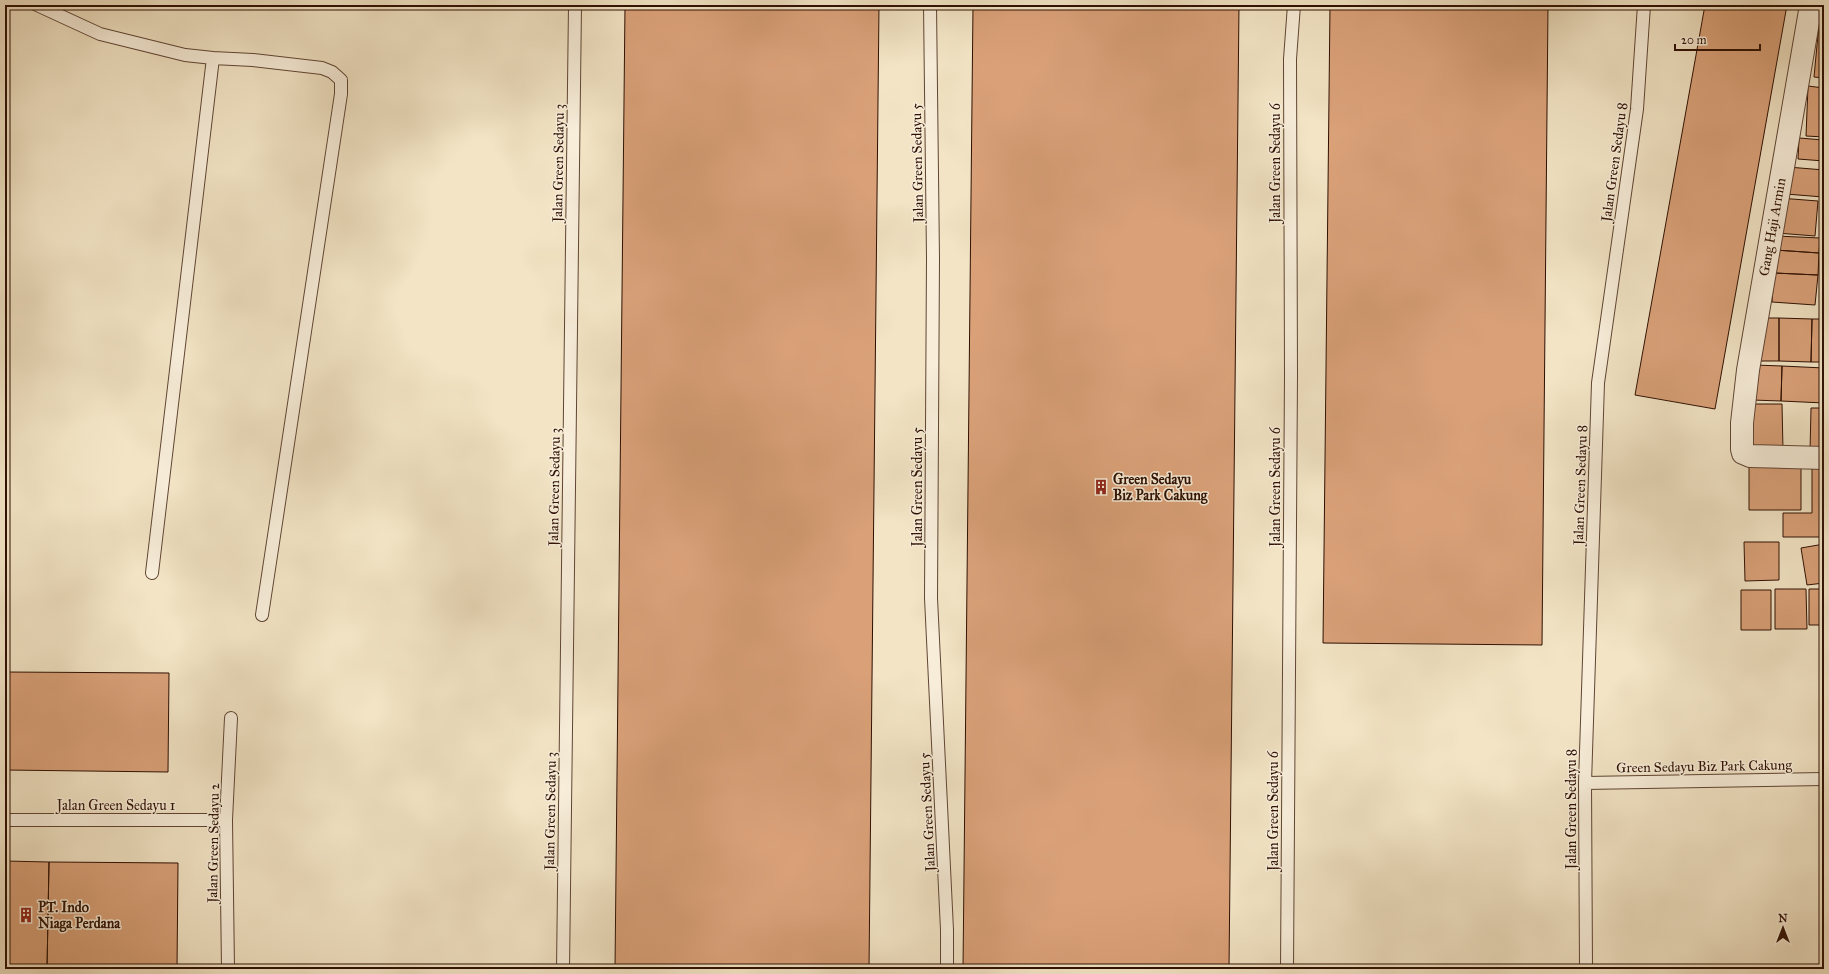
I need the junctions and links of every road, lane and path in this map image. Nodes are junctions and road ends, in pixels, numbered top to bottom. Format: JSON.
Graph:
{"nodes":[{"id":1,"x":37,"y":5,"type":"edge"},
{"id":2,"x":575,"y":5,"type":"edge"},
{"id":3,"x":930,"y":5,"type":"edge"},
{"id":4,"x":1294,"y":5,"type":"edge"},
{"id":5,"x":1644,"y":5,"type":"edge"},
{"id":6,"x":1811,"y":5,"type":"edge"},
{"id":7,"x":213,"y":58,"type":"junction"},
{"id":8,"x":1824,"y":458,"type":"edge"},
{"id":9,"x":152,"y":573,"type":"dead end"},
{"id":10,"x":262,"y":615,"type":"dead end"},
{"id":11,"x":231,"y":718,"type":"dead end"},
{"id":12,"x":1824,"y":779,"type":"edge"},
{"id":13,"x":1585,"y":783,"type":"junction"},
{"id":14,"x":5,"y":820,"type":"edge"},
{"id":15,"x":226,"y":820,"type":"junction"},
{"id":16,"x":228,"y":969,"type":"edge"},
{"id":17,"x":563,"y":969,"type":"edge"},
{"id":18,"x":946,"y":969,"type":"edge"},
{"id":19,"x":1287,"y":969,"type":"edge"},
{"id":20,"x":1586,"y":969,"type":"edge"}],
"edges":[{"from":1,"to":7,"type":"lane"},
{"from":2,"to":17,"type":"lane","name":"Jalan Green Sedayu 3"},
{"from":3,"to":18,"type":"lane","name":"Jalan Green Sedayu 5"},
{"from":4,"to":19,"type":"lane","name":"Jalan Green Sedayu 6"},
{"from":5,"to":13,"type":"lane","name":"Jalan Green Sedayu 8"},
{"from":6,"to":8,"type":"street","name":"Gang Haji Armin"},
{"from":7,"to":9,"type":"lane"},
{"from":7,"to":10,"type":"lane"},
{"from":11,"to":15,"type":"lane","name":"Jalan Green Sedayu 2"},
{"from":12,"to":13,"type":"lane","name":"Green Sedayu Biz Park Cakung"},
{"from":13,"to":20,"type":"lane","name":"Jalan Green Sedayu 8"},
{"from":14,"to":15,"type":"lane","name":"Jalan Green Sedayu 1"},
{"from":15,"to":16,"type":"lane","name":"Jalan Green Sedayu 2"}]}
